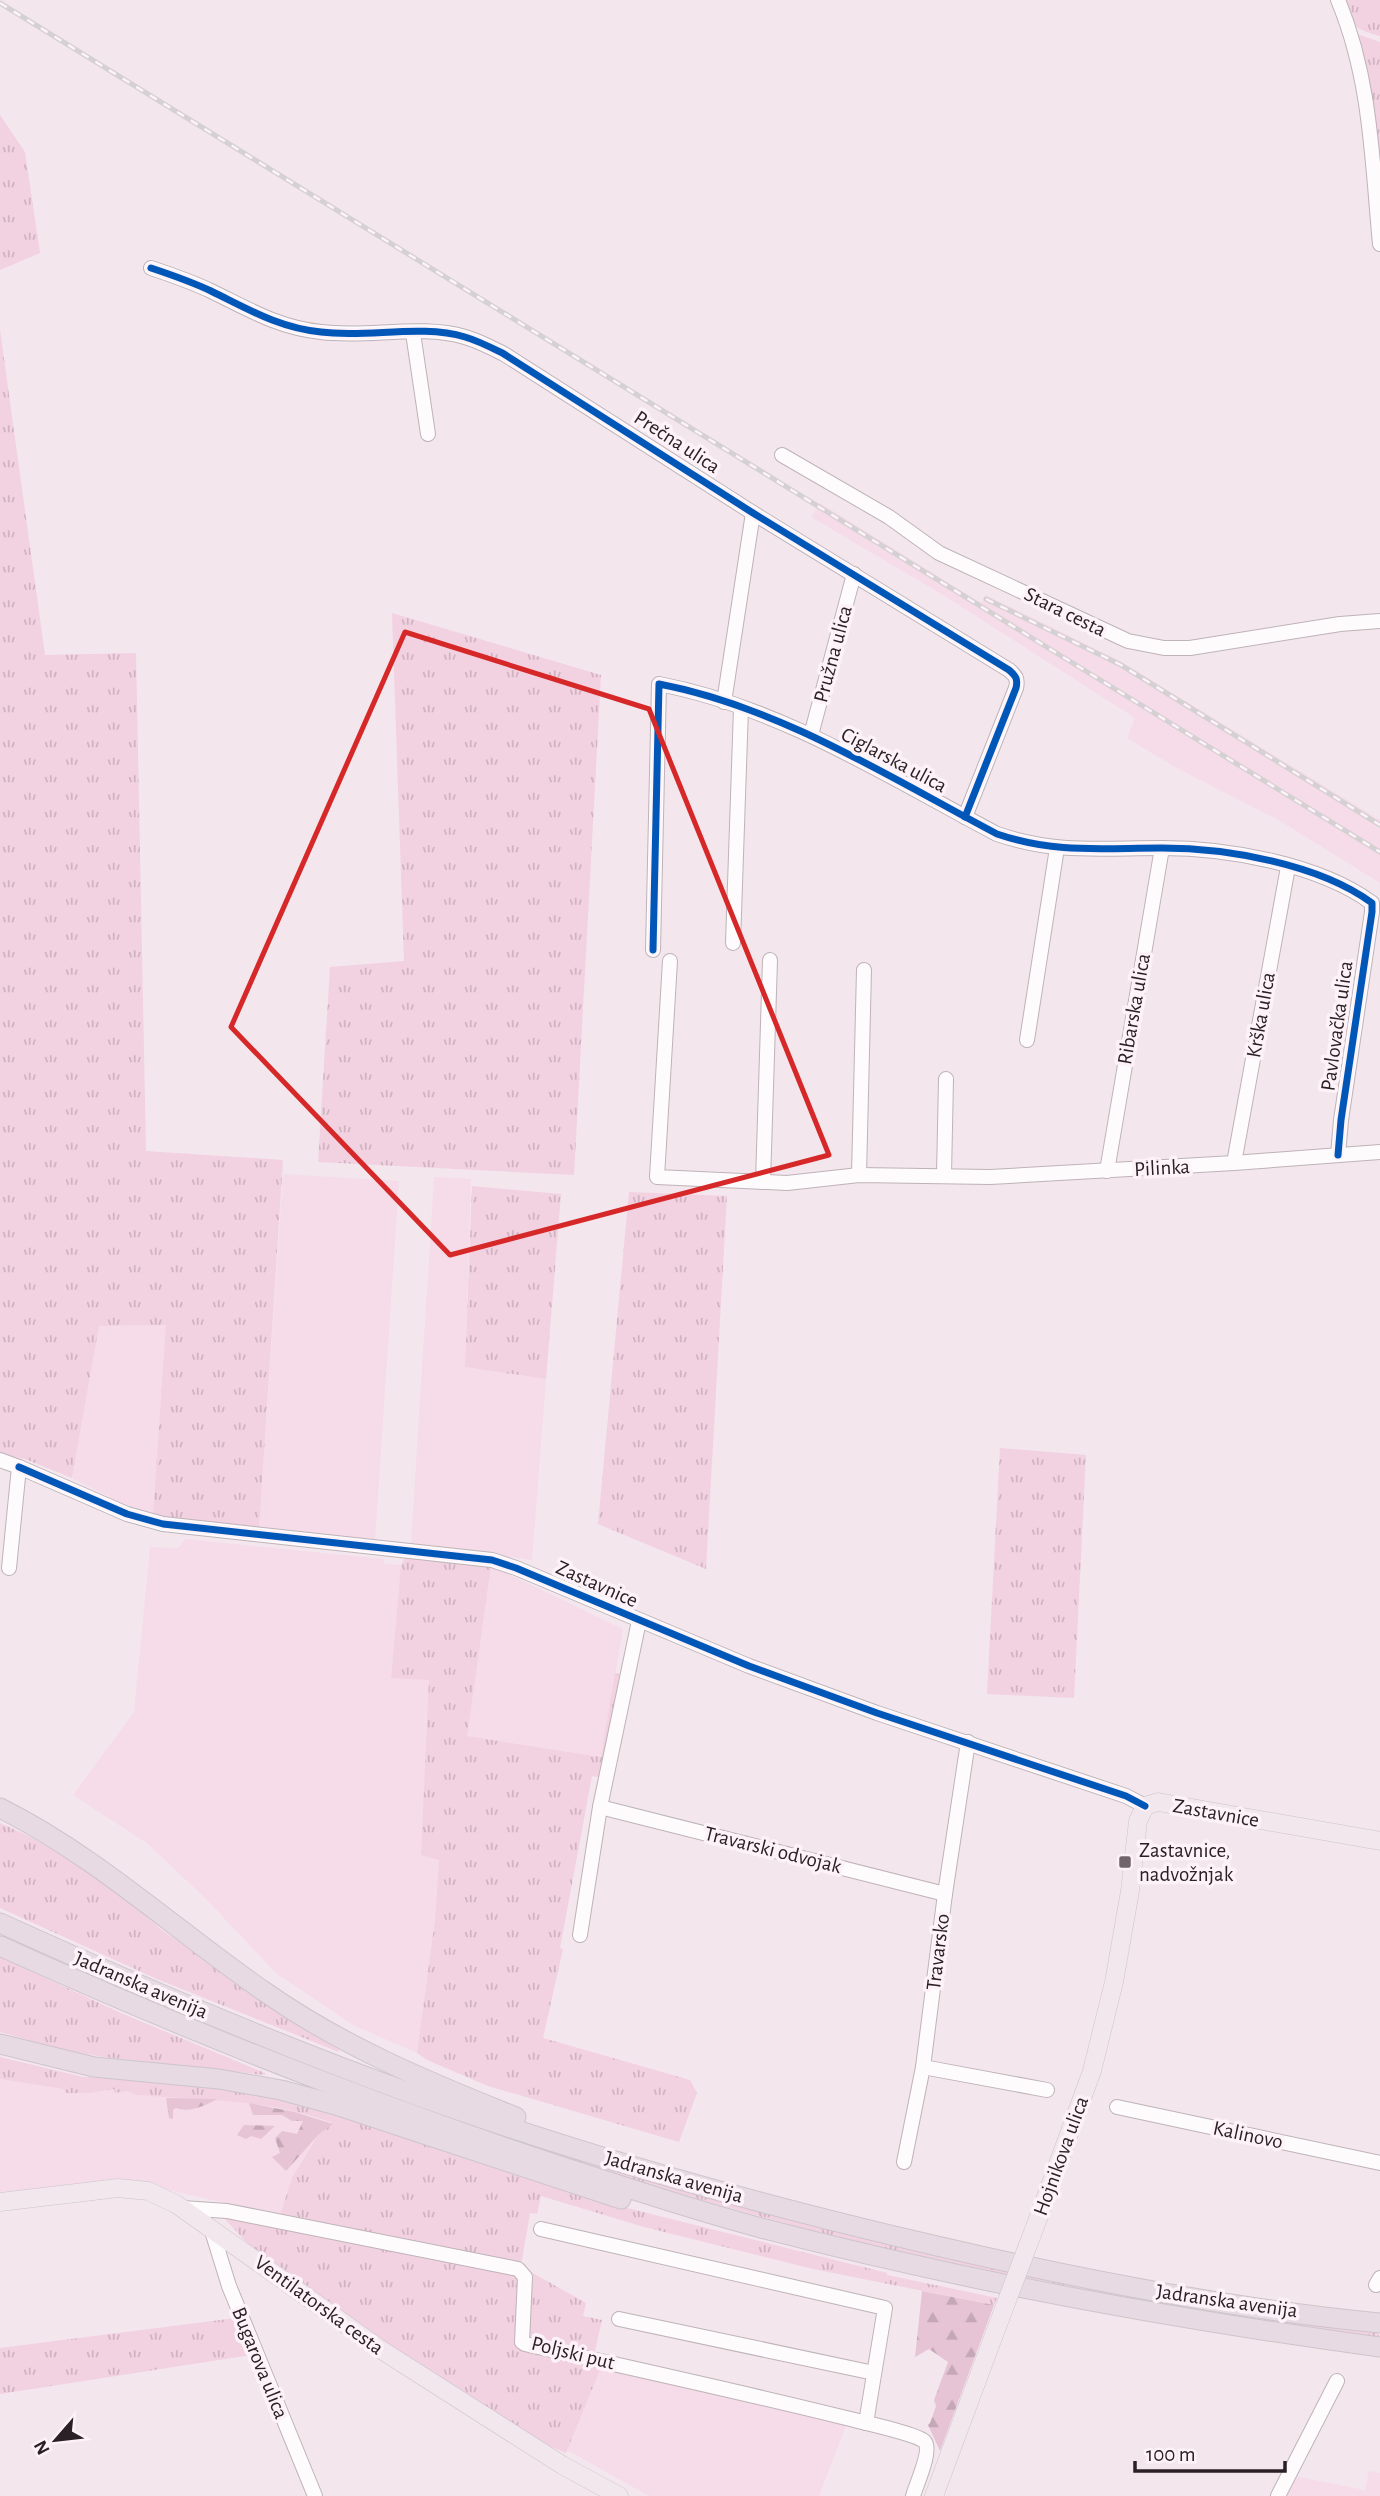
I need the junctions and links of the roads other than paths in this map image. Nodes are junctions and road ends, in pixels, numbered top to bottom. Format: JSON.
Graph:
{"nodes":[{"id":1,"x":1338,"y":0,"type":"edge"},
{"id":2,"x":1380,"y":244,"type":"edge"},
{"id":3,"x":152,"y":268,"type":"dead end"},
{"id":4,"x":413,"y":332,"type":"junction"},
{"id":5,"x":428,"y":434,"type":"dead end"},
{"id":6,"x":782,"y":454,"type":"dead end"},
{"id":7,"x":753,"y":513,"type":"junction"},
{"id":8,"x":854,"y":574,"type":"junction"},
{"id":9,"x":1380,"y":621,"type":"edge"},
{"id":10,"x":724,"y":702,"type":"junction"},
{"id":11,"x":741,"y":708,"type":"junction"},
{"id":12,"x":811,"y":735,"type":"junction"},
{"id":13,"x":965,"y":817,"type":"junction"},
{"id":14,"x":1057,"y":848,"type":"junction"},
{"id":15,"x":1161,"y":848,"type":"junction"},
{"id":16,"x":1288,"y":867,"type":"junction"},
{"id":17,"x":1372,"y":903,"type":"joint"},
{"id":18,"x":733,"y":943,"type":"dead end"},
{"id":19,"x":653,"y":950,"type":"dead end"},
{"id":20,"x":770,"y":960,"type":"dead end"},
{"id":21,"x":670,"y":961,"type":"dead end"},
{"id":22,"x":864,"y":970,"type":"dead end"},
{"id":23,"x":1027,"y":1040,"type":"dead end"},
{"id":24,"x":946,"y":1079,"type":"dead end"},
{"id":25,"x":1380,"y":1152,"type":"edge"},
{"id":26,"x":1338,"y":1155,"type":"junction"},
{"id":27,"x":1234,"y":1163,"type":"junction"},
{"id":28,"x":1107,"y":1171,"type":"junction"},
{"id":29,"x":859,"y":1175,"type":"junction"},
{"id":30,"x":944,"y":1175,"type":"junction"},
{"id":31,"x":763,"y":1182,"type":"junction"},
{"id":32,"x":0,"y":1460,"type":"edge"},
{"id":33,"x":19,"y":1467,"type":"junction"},
{"id":34,"x":9,"y":1568,"type":"dead end"},
{"id":35,"x":639,"y":1621,"type":"junction"},
{"id":36,"x":968,"y":1742,"type":"junction"},
{"id":37,"x":1145,"y":1806,"type":"junction"},
{"id":38,"x":600,"y":1807,"type":"junction"},
{"id":39,"x":0,"y":1808,"type":"edge"},
{"id":40,"x":0,"y":1818,"type":"edge"},
{"id":41,"x":1380,"y":1841,"type":"edge"},
{"id":42,"x":62,"y":1844,"type":"junction"},
{"id":43,"x":945,"y":1894,"type":"junction"},
{"id":44,"x":0,"y":1923,"type":"edge"},
{"id":45,"x":580,"y":1935,"type":"dead end"},
{"id":46,"x":0,"y":1946,"type":"edge"},
{"id":47,"x":0,"y":2045,"type":"edge"},
{"id":48,"x":923,"y":2067,"type":"junction"},
{"id":49,"x":1046,"y":2090,"type":"dead end"},
{"id":50,"x":1117,"y":2107,"type":"dead end"},
{"id":51,"x":904,"y":2162,"type":"dead end"},
{"id":52,"x":1380,"y":2163,"type":"edge"},
{"id":53,"x":650,"y":2170,"type":"junction"},
{"id":54,"x":0,"y":2202,"type":"edge"},
{"id":55,"x":182,"y":2208,"type":"junction"},
{"id":56,"x":211,"y":2228,"type":"junction"},
{"id":57,"x":761,"y":2228,"type":"junction"},
{"id":58,"x":541,"y":2229,"type":"dead end"},
{"id":59,"x":619,"y":2319,"type":"dead end"},
{"id":60,"x":1380,"y":2323,"type":"edge"},
{"id":61,"x":1380,"y":2347,"type":"edge"},
{"id":62,"x":874,"y":2373,"type":"junction"},
{"id":63,"x":1337,"y":2381,"type":"dead end"},
{"id":64,"x":866,"y":2423,"type":"junction"},
{"id":65,"x":315,"y":2496,"type":"edge"},
{"id":66,"x":619,"y":2496,"type":"edge"},
{"id":67,"x":913,"y":2496,"type":"edge"},
{"id":68,"x":934,"y":2496,"type":"edge"},
{"id":69,"x":1278,"y":2496,"type":"edge"}],
"edges":[{"from":1,"to":2,"type":"street"},
{"from":3,"to":4,"type":"street","name":"Prečna ulica"},
{"from":4,"to":5,"type":"street"},
{"from":4,"to":7,"type":"street","name":"Prečna ulica"},
{"from":6,"to":9,"type":"street","name":"Stara cesta"},
{"from":7,"to":8,"type":"street","name":"Prečna ulica"},
{"from":7,"to":10,"type":"street"},
{"from":8,"to":12,"type":"street","name":"Pružna ulica"},
{"from":8,"to":13,"type":"street","name":"Prečna ulica"},
{"from":10,"to":11,"type":"street","name":"Ciglarska ulica"},
{"from":10,"to":19,"type":"street","name":"Ciglarska ulica"},
{"from":11,"to":12,"type":"street","name":"Ciglarska ulica"},
{"from":11,"to":18,"type":"street"},
{"from":12,"to":13,"type":"street","name":"Ciglarska ulica"},
{"from":13,"to":14,"type":"street","name":"Ciglarska ulica"},
{"from":14,"to":15,"type":"street","name":"Ciglarska ulica"},
{"from":14,"to":23,"type":"street"},
{"from":15,"to":16,"type":"street","name":"Ciglarska ulica"},
{"from":15,"to":28,"type":"street","name":"Ribarska ulica"},
{"from":16,"to":17,"type":"street","name":"Ciglarska ulica"},
{"from":16,"to":27,"type":"street","name":"Krška ulica"},
{"from":17,"to":26,"type":"street","name":"Pavlovačka ulica"},
{"from":20,"to":31,"type":"street"},
{"from":21,"to":31,"type":"street","name":"Pilinka"},
{"from":22,"to":29,"type":"street"},
{"from":24,"to":30,"type":"street"},
{"from":25,"to":26,"type":"street","name":"Pilinka"},
{"from":26,"to":27,"type":"street","name":"Pilinka"},
{"from":27,"to":28,"type":"street","name":"Pilinka"},
{"from":28,"to":30,"type":"street","name":"Pilinka"},
{"from":29,"to":30,"type":"street","name":"Pilinka"},
{"from":29,"to":31,"type":"street","name":"Pilinka"},
{"from":32,"to":33,"type":"street","name":"Zastavnice"},
{"from":33,"to":34,"type":"street"},
{"from":33,"to":35,"type":"street","name":"Zastavnice"},
{"from":35,"to":36,"type":"street","name":"Zastavnice"},
{"from":35,"to":38,"type":"street"},
{"from":36,"to":37,"type":"street","name":"Zastavnice"},
{"from":36,"to":43,"type":"street","name":"Travarsko"},
{"from":37,"to":41,"type":"main road","name":"Zastavnice"},
{"from":37,"to":68,"type":"main road","name":"Hojnikova ulica","bridge":true},
{"from":38,"to":43,"type":"street","name":"Travarski odvojak"},
{"from":38,"to":45,"type":"street"},
{"from":39,"to":42,"type":"highway"},
{"from":40,"to":42,"type":"highway"},
{"from":42,"to":53,"type":"highway"},
{"from":43,"to":48,"type":"street","name":"Travarsko"},
{"from":44,"to":53,"type":"highway","name":"Jadranska avenija"},
{"from":46,"to":57,"type":"highway","name":"Jadranska avenija"},
{"from":47,"to":57,"type":"highway"},
{"from":48,"to":49,"type":"street"},
{"from":48,"to":51,"type":"street","name":"Travarsko"},
{"from":50,"to":52,"type":"street","name":"Kalinovo"},
{"from":53,"to":60,"type":"highway","name":"Jadranska avenija"},
{"from":54,"to":55,"type":"main road","name":"Ventilatorska cesta"},
{"from":55,"to":56,"type":"main road","name":"Ventilatorska cesta"},
{"from":55,"to":64,"type":"street","name":"Poljski put"},
{"from":56,"to":65,"type":"street","name":"Bugarova ulica"},
{"from":56,"to":66,"type":"main road","name":"Ventilatorska cesta"},
{"from":57,"to":61,"type":"highway","name":"Jadranska avenija"},
{"from":58,"to":62,"type":"street"},
{"from":59,"to":62,"type":"street"},
{"from":62,"to":64,"type":"street"},
{"from":63,"to":69,"type":"street"},
{"from":64,"to":67,"type":"street","name":"Poljski put"}]}
